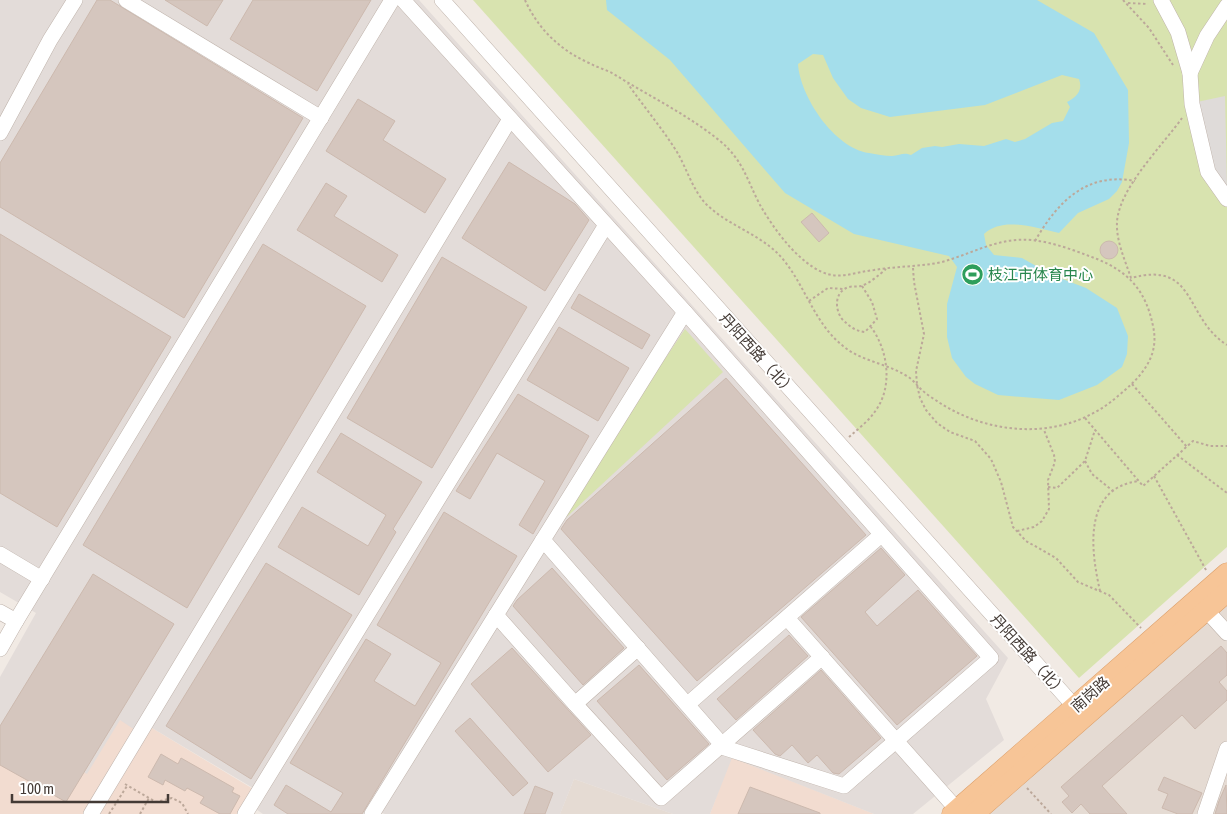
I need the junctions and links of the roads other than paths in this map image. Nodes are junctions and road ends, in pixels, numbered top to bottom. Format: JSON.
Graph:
{"nodes":[{"id":1,"x":75,"y":0,"type":"edge"},
{"id":2,"x":126,"y":0,"type":"edge"},
{"id":3,"x":392,"y":0,"type":"edge"},
{"id":4,"x":402,"y":0,"type":"edge"},
{"id":5,"x":442,"y":0,"type":"edge"},
{"id":6,"x":1162,"y":2,"type":"edge"},
{"id":7,"x":1227,"y":6,"type":"edge"},
{"id":8,"x":1190,"y":73,"type":"junction"},
{"id":9,"x":321,"y":118,"type":"junction"},
{"id":10,"x":510,"y":119,"type":"junction"},
{"id":11,"x":0,"y":133,"type":"edge"},
{"id":12,"x":1227,"y":199,"type":"edge"},
{"id":13,"x":606,"y":225,"type":"junction"},
{"id":14,"x":685,"y":312,"type":"junction"},
{"id":15,"x":882,"y":534,"type":"junction"},
{"id":16,"x":543,"y":540,"type":"junction"},
{"id":17,"x":0,"y":554,"type":"edge"},
{"id":18,"x":42,"y":579,"type":"junction"},
{"id":19,"x":1223,"y":583,"type":"edge"},
{"id":20,"x":1207,"y":611,"type":"junction"},
{"id":21,"x":0,"y":612,"type":"edge"},
{"id":22,"x":496,"y":615,"type":"junction"},
{"id":23,"x":787,"y":618,"type":"junction"},
{"id":24,"x":16,"y":622,"type":"junction"},
{"id":25,"x":1227,"y":633,"type":"edge"},
{"id":26,"x":638,"y":648,"type":"junction"},
{"id":27,"x":0,"y":649,"type":"edge"},
{"id":28,"x":822,"y":657,"type":"junction"},
{"id":29,"x":575,"y":704,"type":"junction"},
{"id":30,"x":688,"y":704,"type":"junction"},
{"id":31,"x":1075,"y":707,"type":"junction"},
{"id":32,"x":896,"y":740,"type":"junction"},
{"id":33,"x":722,"y":744,"type":"junction"},
{"id":34,"x":1227,"y":749,"type":"edge"},
{"id":35,"x":961,"y":813,"type":"edge"},
{"id":36,"x":91,"y":814,"type":"edge"},
{"id":37,"x":244,"y":814,"type":"edge"},
{"id":38,"x":372,"y":814,"type":"edge"},
{"id":39,"x":1205,"y":814,"type":"edge"}],
"edges":[{"from":1,"to":11,"type":"street"},
{"from":2,"to":9,"type":"street"},
{"from":3,"to":9,"type":"street"},
{"from":4,"to":10,"type":"street"},
{"from":5,"to":31,"type":"street","name":"丹阳西路（北）"},
{"from":6,"to":8,"type":"street"},
{"from":7,"to":8,"type":"street"},
{"from":8,"to":12,"type":"street"},
{"from":9,"to":18,"type":"street"},
{"from":10,"to":13,"type":"street"},
{"from":10,"to":36,"type":"street"},
{"from":13,"to":14,"type":"street"},
{"from":13,"to":37,"type":"street"},
{"from":14,"to":15,"type":"street"},
{"from":14,"to":16,"type":"street"},
{"from":15,"to":23,"type":"street"},
{"from":15,"to":32,"type":"street"},
{"from":16,"to":22,"type":"street"},
{"from":16,"to":26,"type":"street"},
{"from":17,"to":18,"type":"street"},
{"from":18,"to":24,"type":"street"},
{"from":19,"to":20,"type":"main road","name":"南岗路"},
{"from":19,"to":31,"type":"main road","name":"南岗路"},
{"from":20,"to":25,"type":"street"},
{"from":20,"to":35,"type":"main road","name":"南岗路"},
{"from":21,"to":24,"type":"street"},
{"from":22,"to":29,"type":"street"},
{"from":22,"to":38,"type":"street"},
{"from":23,"to":28,"type":"street"},
{"from":23,"to":30,"type":"street"},
{"from":24,"to":27,"type":"street"},
{"from":26,"to":29,"type":"street"},
{"from":26,"to":30,"type":"street"},
{"from":28,"to":32,"type":"street"},
{"from":28,"to":33,"type":"street"},
{"from":29,"to":33,"type":"street"},
{"from":30,"to":33,"type":"street"},
{"from":31,"to":35,"type":"main road","name":"南岗路"},
{"from":32,"to":33,"type":"street"},
{"from":32,"to":35,"type":"street"},
{"from":34,"to":39,"type":"street"}]}
